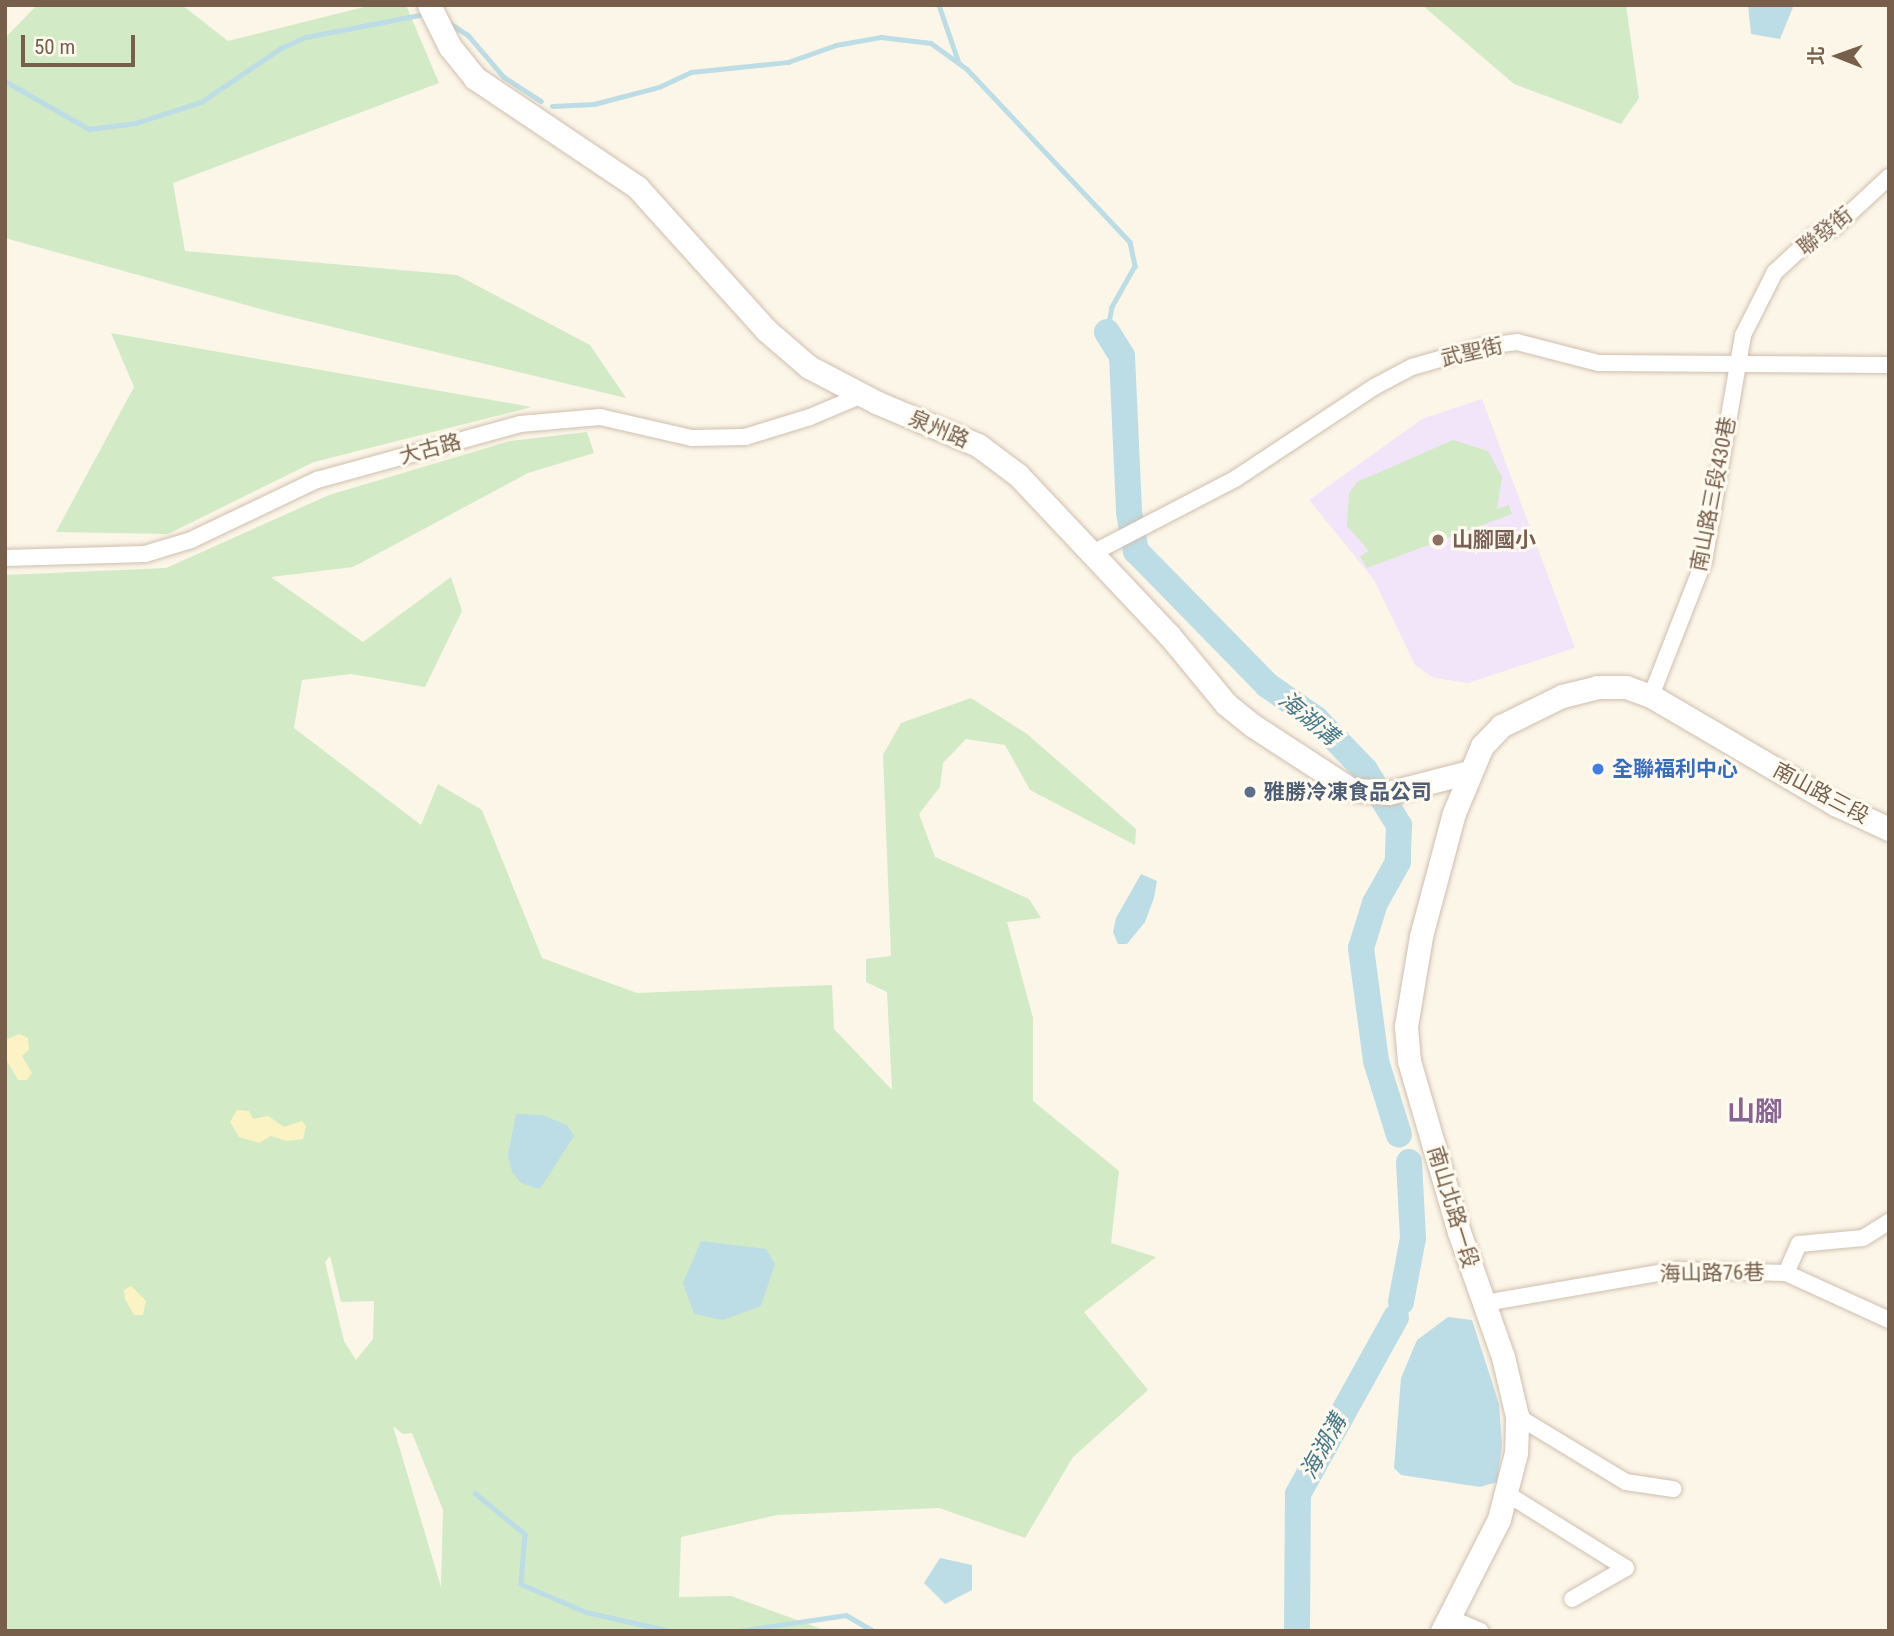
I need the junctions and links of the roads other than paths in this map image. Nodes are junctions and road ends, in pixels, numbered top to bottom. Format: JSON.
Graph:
{"nodes":[{"id":1,"x":429,"y":5,"type":"edge"},
{"id":2,"x":1889,"y":177,"type":"edge"},
{"id":3,"x":1889,"y":365,"type":"edge"},
{"id":4,"x":1738,"y":368,"type":"junction"},
{"id":5,"x":862,"y":395,"type":"junction"},
{"id":6,"x":1089,"y":555,"type":"junction"},
{"id":7,"x":5,"y":558,"type":"edge"},
{"id":8,"x":1651,"y":696,"type":"junction"},
{"id":9,"x":1469,"y":772,"type":"junction"},
{"id":10,"x":1889,"y":828,"type":"edge"},
{"id":11,"x":1889,"y":1222,"type":"edge"},
{"id":12,"x":1786,"y":1273,"type":"junction"},
{"id":13,"x":1485,"y":1303,"type":"junction"},
{"id":14,"x":1889,"y":1320,"type":"edge"},
{"id":15,"x":1517,"y":1416,"type":"junction"},
{"id":16,"x":1674,"y":1489,"type":"dead end"},
{"id":17,"x":1509,"y":1494,"type":"junction"},
{"id":18,"x":1572,"y":1599,"type":"dead end"},
{"id":19,"x":1446,"y":1624,"type":"edge"},
{"id":20,"x":1480,"y":1631,"type":"edge"}],
"edges":[{"from":1,"to":5,"type":"street","name":"泉州路"},
{"from":2,"to":4,"type":"street","name":"聯發街"},
{"from":3,"to":4,"type":"street","name":"武聖街"},
{"from":4,"to":6,"type":"street","name":"武聖街"},
{"from":4,"to":8,"type":"street","name":"南山路三段430巷"},
{"from":5,"to":6,"type":"street","name":"泉州路"},
{"from":5,"to":7,"type":"street","name":"大古路"},
{"from":6,"to":9,"type":"street","name":"泉州路"},
{"from":8,"to":9,"type":"street","name":"南山路三段"},
{"from":8,"to":10,"type":"street","name":"南山路三段"},
{"from":9,"to":13,"type":"street","name":"南山北路一段"},
{"from":11,"to":12,"type":"street"},
{"from":12,"to":13,"type":"street","name":"海山路76巷"},
{"from":12,"to":14,"type":"street","name":"海山路76巷"},
{"from":13,"to":15,"type":"street","name":"南山北路一段"},
{"from":15,"to":16,"type":"street"},
{"from":15,"to":17,"type":"street","name":"南山北路一段"},
{"from":17,"to":18,"type":"street"},
{"from":17,"to":19,"type":"street","name":"南山北路一段"},
{"from":19,"to":20,"type":"street"}]}
